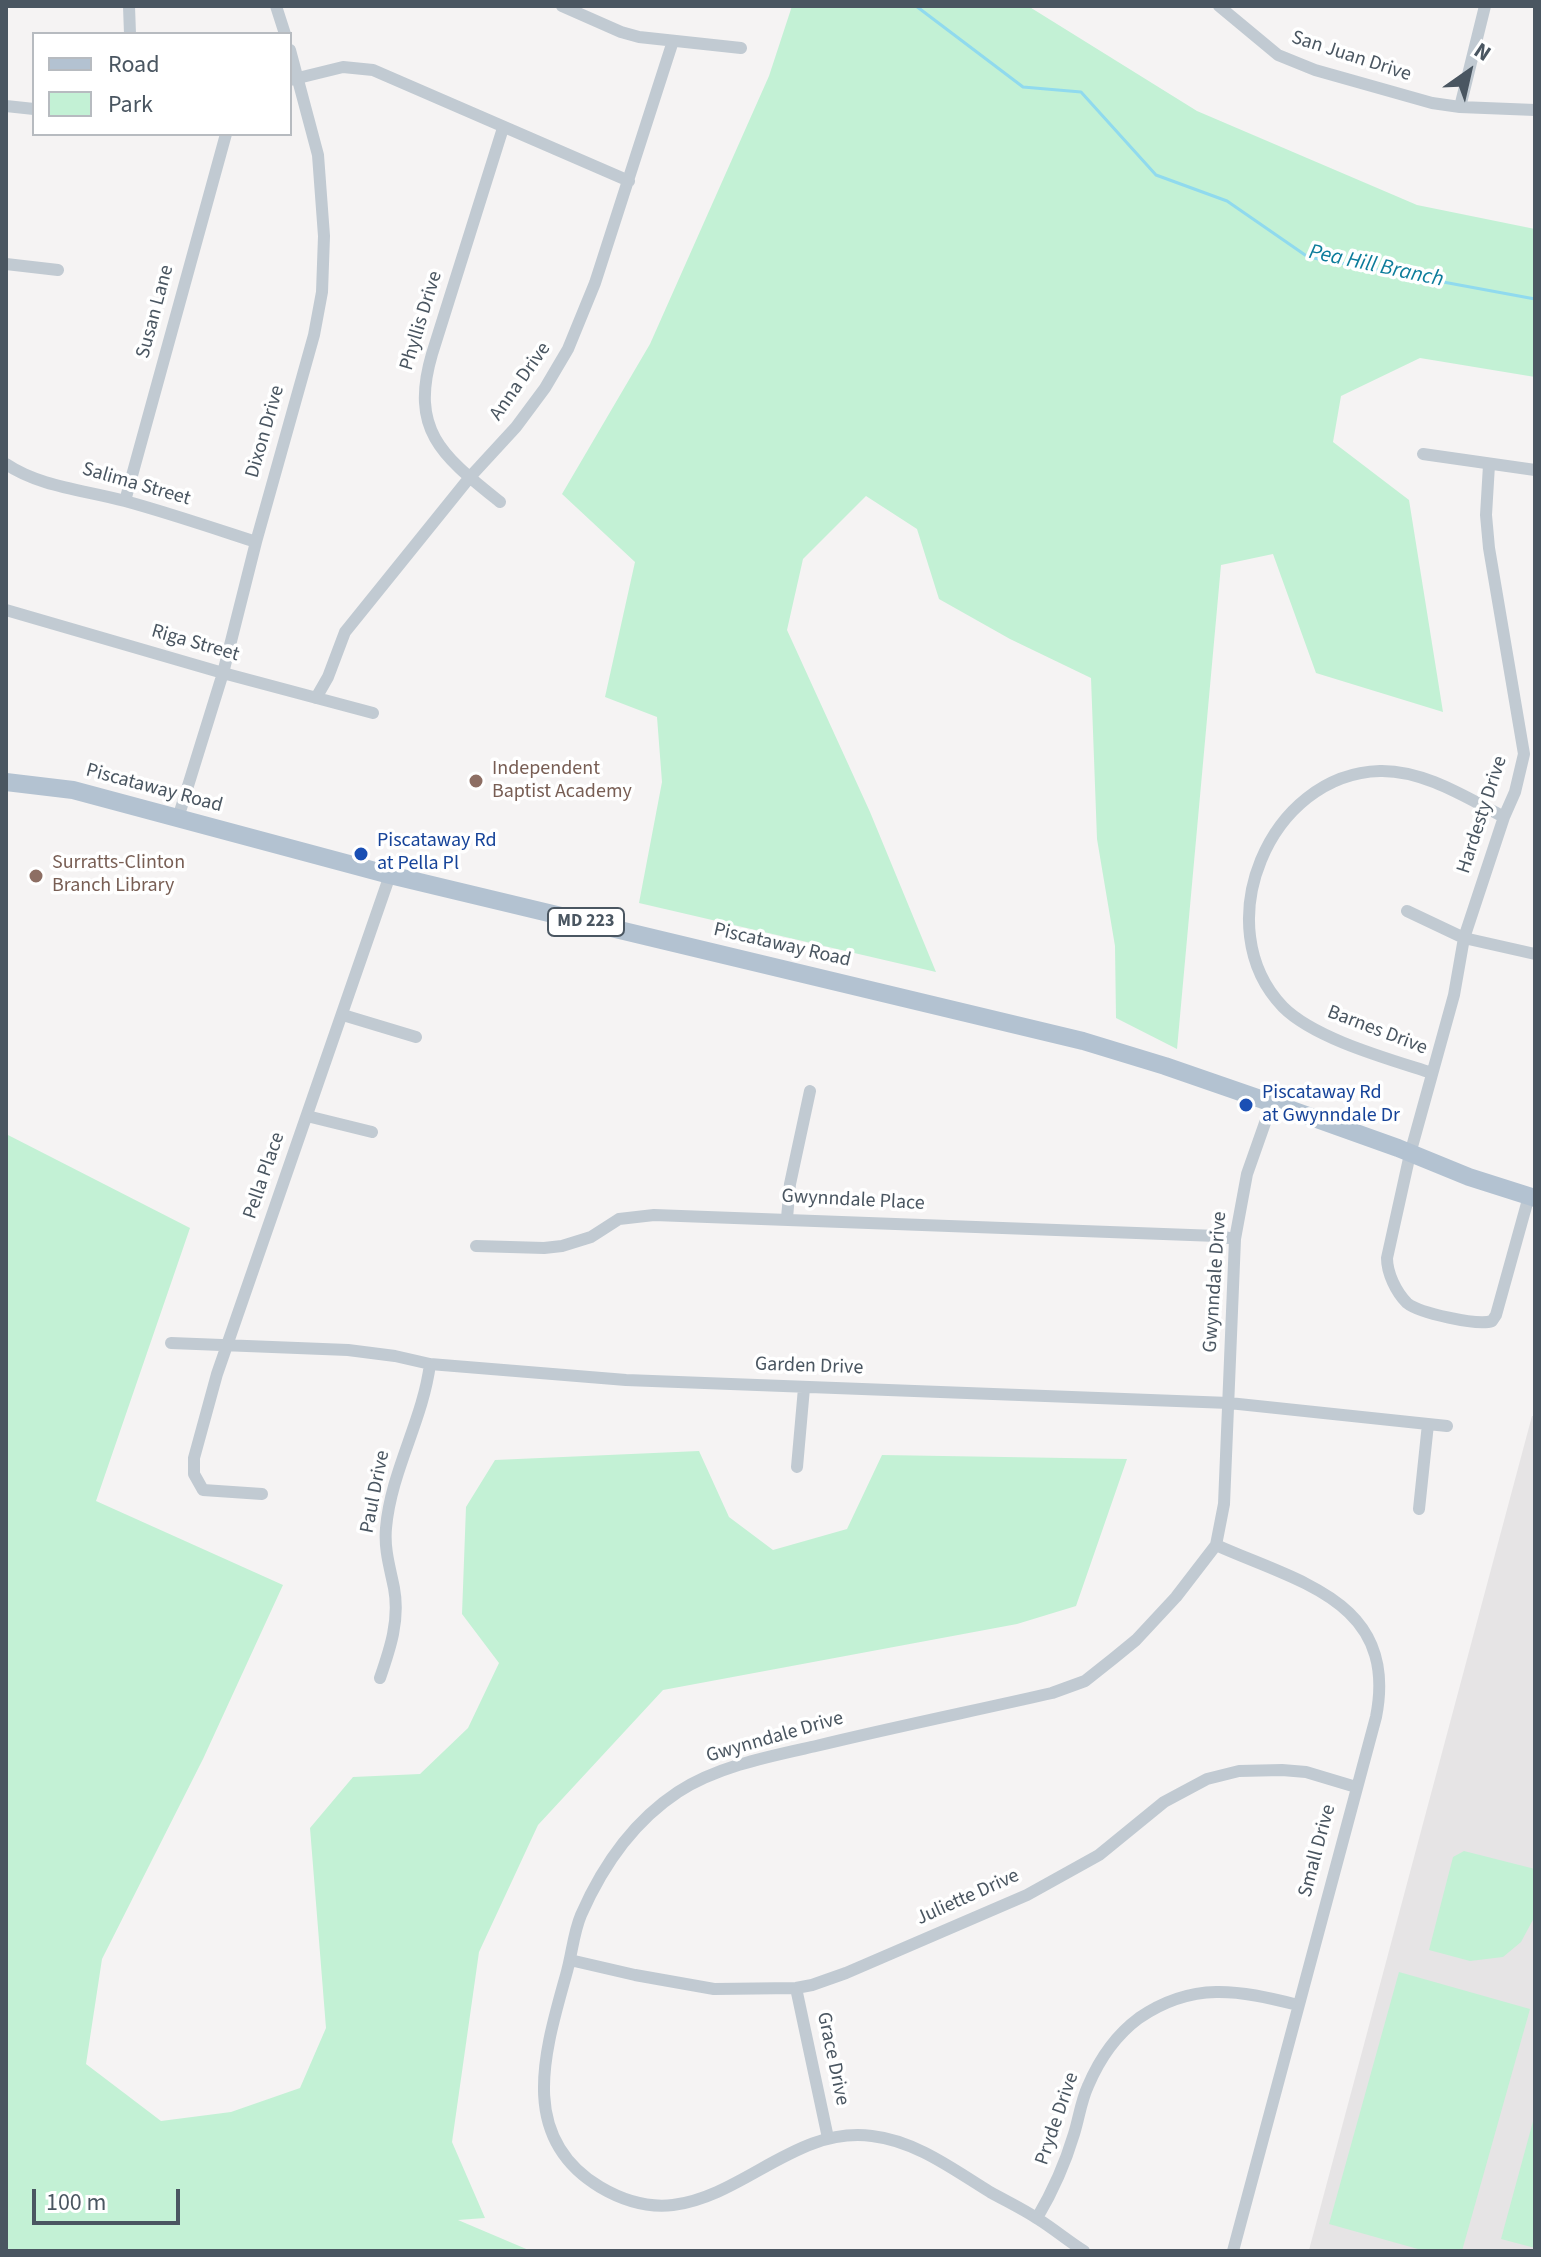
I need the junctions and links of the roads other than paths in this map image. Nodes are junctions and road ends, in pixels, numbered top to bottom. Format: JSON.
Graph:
{"nodes":[{"id":1,"x":129,"y":6,"type":"edge"},
{"id":2,"x":276,"y":6,"type":"edge"},
{"id":3,"x":562,"y":6,"type":"edge"},
{"id":4,"x":1219,"y":6,"type":"edge"},
{"id":5,"x":1485,"y":6,"type":"edge"},
{"id":6,"x":130,"y":32,"type":"edge"},
{"id":7,"x":284,"y":32,"type":"edge"},
{"id":8,"x":673,"y":41,"type":"junction"},
{"id":9,"x":741,"y":48,"type":"dead end"},
{"id":10,"x":294,"y":79,"type":"edge"},
{"id":11,"x":6,"y":106,"type":"edge"},
{"id":12,"x":1460,"y":107,"type":"junction"},
{"id":13,"x":32,"y":109,"type":"edge"},
{"id":14,"x":1535,"y":110,"type":"edge"},
{"id":15,"x":503,"y":128,"type":"junction"},
{"id":16,"x":225,"y":136,"type":"edge"},
{"id":17,"x":629,"y":181,"type":"junction"},
{"id":18,"x":6,"y":264,"type":"edge"},
{"id":19,"x":58,"y":270,"type":"dead end"},
{"id":20,"x":1423,"y":454,"type":"dead end"},
{"id":21,"x":6,"y":464,"type":"edge"},
{"id":22,"x":1489,"y":465,"type":"junction"},
{"id":23,"x":1535,"y":470,"type":"edge"},
{"id":24,"x":470,"y":477,"type":"junction"},
{"id":25,"x":125,"y":501,"type":"junction"},
{"id":26,"x":500,"y":502,"type":"dead end"},
{"id":27,"x":256,"y":542,"type":"junction"},
{"id":28,"x":6,"y":610,"type":"edge"},
{"id":29,"x":223,"y":673,"type":"junction"},
{"id":30,"x":316,"y":698,"type":"junction"},
{"id":31,"x":373,"y":713,"type":"dead end"},
{"id":32,"x":1530,"y":754,"type":"edge"},
{"id":33,"x":6,"y":782,"type":"edge"},
{"id":34,"x":1504,"y":817,"type":"junction"},
{"id":35,"x":178,"y":818,"type":"junction"},
{"id":36,"x":390,"y":875,"type":"junction"},
{"id":37,"x":1407,"y":911,"type":"dead end"},
{"id":38,"x":1464,"y":938,"type":"junction"},
{"id":39,"x":1535,"y":954,"type":"edge"},
{"id":40,"x":343,"y":1015,"type":"junction"},
{"id":41,"x":416,"y":1037,"type":"dead end"},
{"id":42,"x":1432,"y":1073,"type":"junction"},
{"id":43,"x":810,"y":1091,"type":"dead end"},
{"id":44,"x":1272,"y":1103,"type":"junction"},
{"id":45,"x":307,"y":1116,"type":"junction"},
{"id":46,"x":372,"y":1132,"type":"dead end"},
{"id":47,"x":1410,"y":1154,"type":"junction"},
{"id":48,"x":1532,"y":1197,"type":"edge"},
{"id":49,"x":787,"y":1218,"type":"junction"},
{"id":50,"x":1235,"y":1239,"type":"junction"},
{"id":51,"x":476,"y":1246,"type":"dead end"},
{"id":52,"x":171,"y":1343,"type":"dead end"},
{"id":53,"x":228,"y":1345,"type":"junction"},
{"id":54,"x":430,"y":1364,"type":"junction"},
{"id":55,"x":804,"y":1388,"type":"junction"},
{"id":56,"x":1229,"y":1403,"type":"junction"},
{"id":57,"x":1428,"y":1424,"type":"junction"},
{"id":58,"x":1447,"y":1426,"type":"dead end"},
{"id":59,"x":797,"y":1467,"type":"dead end"},
{"id":60,"x":262,"y":1494,"type":"dead end"},
{"id":61,"x":1419,"y":1509,"type":"dead end"},
{"id":62,"x":1216,"y":1545,"type":"junction"},
{"id":63,"x":380,"y":1678,"type":"dead end"},
{"id":64,"x":1356,"y":1787,"type":"junction"},
{"id":65,"x":570,"y":1960,"type":"junction"},
{"id":66,"x":796,"y":1988,"type":"junction"},
{"id":67,"x":1298,"y":2005,"type":"junction"},
{"id":68,"x":828,"y":2138,"type":"junction"},
{"id":69,"x":1037,"y":2218,"type":"junction"},
{"id":70,"x":1084,"y":2251,"type":"edge"},
{"id":71,"x":1233,"y":2251,"type":"edge"}],
"edges":[{"from":1,"to":6,"type":"street"},
{"from":2,"to":7,"type":"street"},
{"from":3,"to":8,"type":"street"},
{"from":4,"to":12,"type":"street","name":"San Juan Drive"},
{"from":5,"to":12,"type":"street"},
{"from":8,"to":9,"type":"street"},
{"from":8,"to":17,"type":"street","name":"Anna Drive"},
{"from":10,"to":15,"type":"street"},
{"from":10,"to":27,"type":"street","name":"Dixon Drive"},
{"from":11,"to":13,"type":"street"},
{"from":12,"to":14,"type":"street","name":"San Juan Drive"},
{"from":15,"to":17,"type":"street"},
{"from":15,"to":24,"type":"street","name":"Phyllis Drive"},
{"from":16,"to":25,"type":"street","name":"Susan Lane"},
{"from":17,"to":24,"type":"street","name":"Anna Drive"},
{"from":18,"to":19,"type":"street"},
{"from":20,"to":22,"type":"street"},
{"from":21,"to":25,"type":"street","name":"Salima Street"},
{"from":22,"to":23,"type":"street"},
{"from":22,"to":32,"type":"street","name":"Hardesty Drive"},
{"from":24,"to":26,"type":"street","name":"Phyllis Drive"},
{"from":24,"to":30,"type":"street","name":"Anna Drive"},
{"from":25,"to":27,"type":"street","name":"Salima Street"},
{"from":27,"to":29,"type":"street","name":"Dixon Drive"},
{"from":28,"to":29,"type":"street","name":"Riga Street"},
{"from":29,"to":30,"type":"street","name":"Riga Street"},
{"from":29,"to":35,"type":"street","name":"Dixon Drive"},
{"from":30,"to":31,"type":"street","name":"Riga Street"},
{"from":32,"to":34,"type":"street","name":"Hardesty Drive"},
{"from":33,"to":35,"type":"main road","name":"Piscataway Road","number":"MD 223"},
{"from":34,"to":38,"type":"street","name":"Hardesty Drive"},
{"from":34,"to":42,"type":"street","name":"Barnes Drive"},
{"from":35,"to":36,"type":"main road","name":"Piscataway Road","number":"MD 223"},
{"from":36,"to":40,"type":"street","name":"Pella Place"},
{"from":36,"to":44,"type":"main road","name":"Piscataway Road","number":"MD 223"},
{"from":37,"to":38,"type":"street"},
{"from":38,"to":39,"type":"street"},
{"from":38,"to":42,"type":"street","name":"Hardesty Drive"},
{"from":40,"to":41,"type":"street"},
{"from":40,"to":45,"type":"street","name":"Pella Place"},
{"from":42,"to":47,"type":"street","name":"Hardesty Drive"},
{"from":43,"to":49,"type":"street"},
{"from":44,"to":47,"type":"main road","name":"Piscataway Road","number":"MD 223"},
{"from":44,"to":50,"type":"street","name":"Gwynndale Drive"},
{"from":45,"to":46,"type":"street"},
{"from":45,"to":53,"type":"street","name":"Pella Place"},
{"from":47,"to":48,"type":"main road","name":"Piscataway Road","number":"MD 223"},
{"from":47,"to":48,"type":"street","name":"Hardesty Drive"},
{"from":49,"to":50,"type":"street","name":"Gwynndale Place"},
{"from":49,"to":51,"type":"street","name":"Gwynndale Place"},
{"from":50,"to":56,"type":"street","name":"Gwynndale Drive"},
{"from":52,"to":53,"type":"street","name":"Garden Drive"},
{"from":53,"to":54,"type":"street","name":"Garden Drive"},
{"from":53,"to":60,"type":"street","name":"Pella Place"},
{"from":54,"to":55,"type":"street","name":"Garden Drive"},
{"from":54,"to":63,"type":"street","name":"Paul Drive"},
{"from":55,"to":56,"type":"street","name":"Garden Drive"},
{"from":55,"to":59,"type":"street"},
{"from":56,"to":57,"type":"street","name":"Garden Drive"},
{"from":56,"to":62,"type":"street","name":"Gwynndale Drive"},
{"from":57,"to":58,"type":"street","name":"Garden Drive"},
{"from":57,"to":61,"type":"street"},
{"from":62,"to":64,"type":"street","name":"Small Drive"},
{"from":62,"to":65,"type":"street","name":"Gwynndale Drive"},
{"from":64,"to":66,"type":"street","name":"Juliette Drive"},
{"from":64,"to":67,"type":"street","name":"Small Drive"},
{"from":65,"to":66,"type":"street","name":"Juliette Drive"},
{"from":65,"to":68,"type":"street","name":"Gwynndale Drive"},
{"from":66,"to":68,"type":"street","name":"Grace Drive"},
{"from":67,"to":69,"type":"street","name":"Pryde Drive"},
{"from":67,"to":71,"type":"street","name":"Small Drive"},
{"from":68,"to":69,"type":"street","name":"Gwynndale Drive"},
{"from":69,"to":70,"type":"street","name":"Gwynndale Drive"}]}
